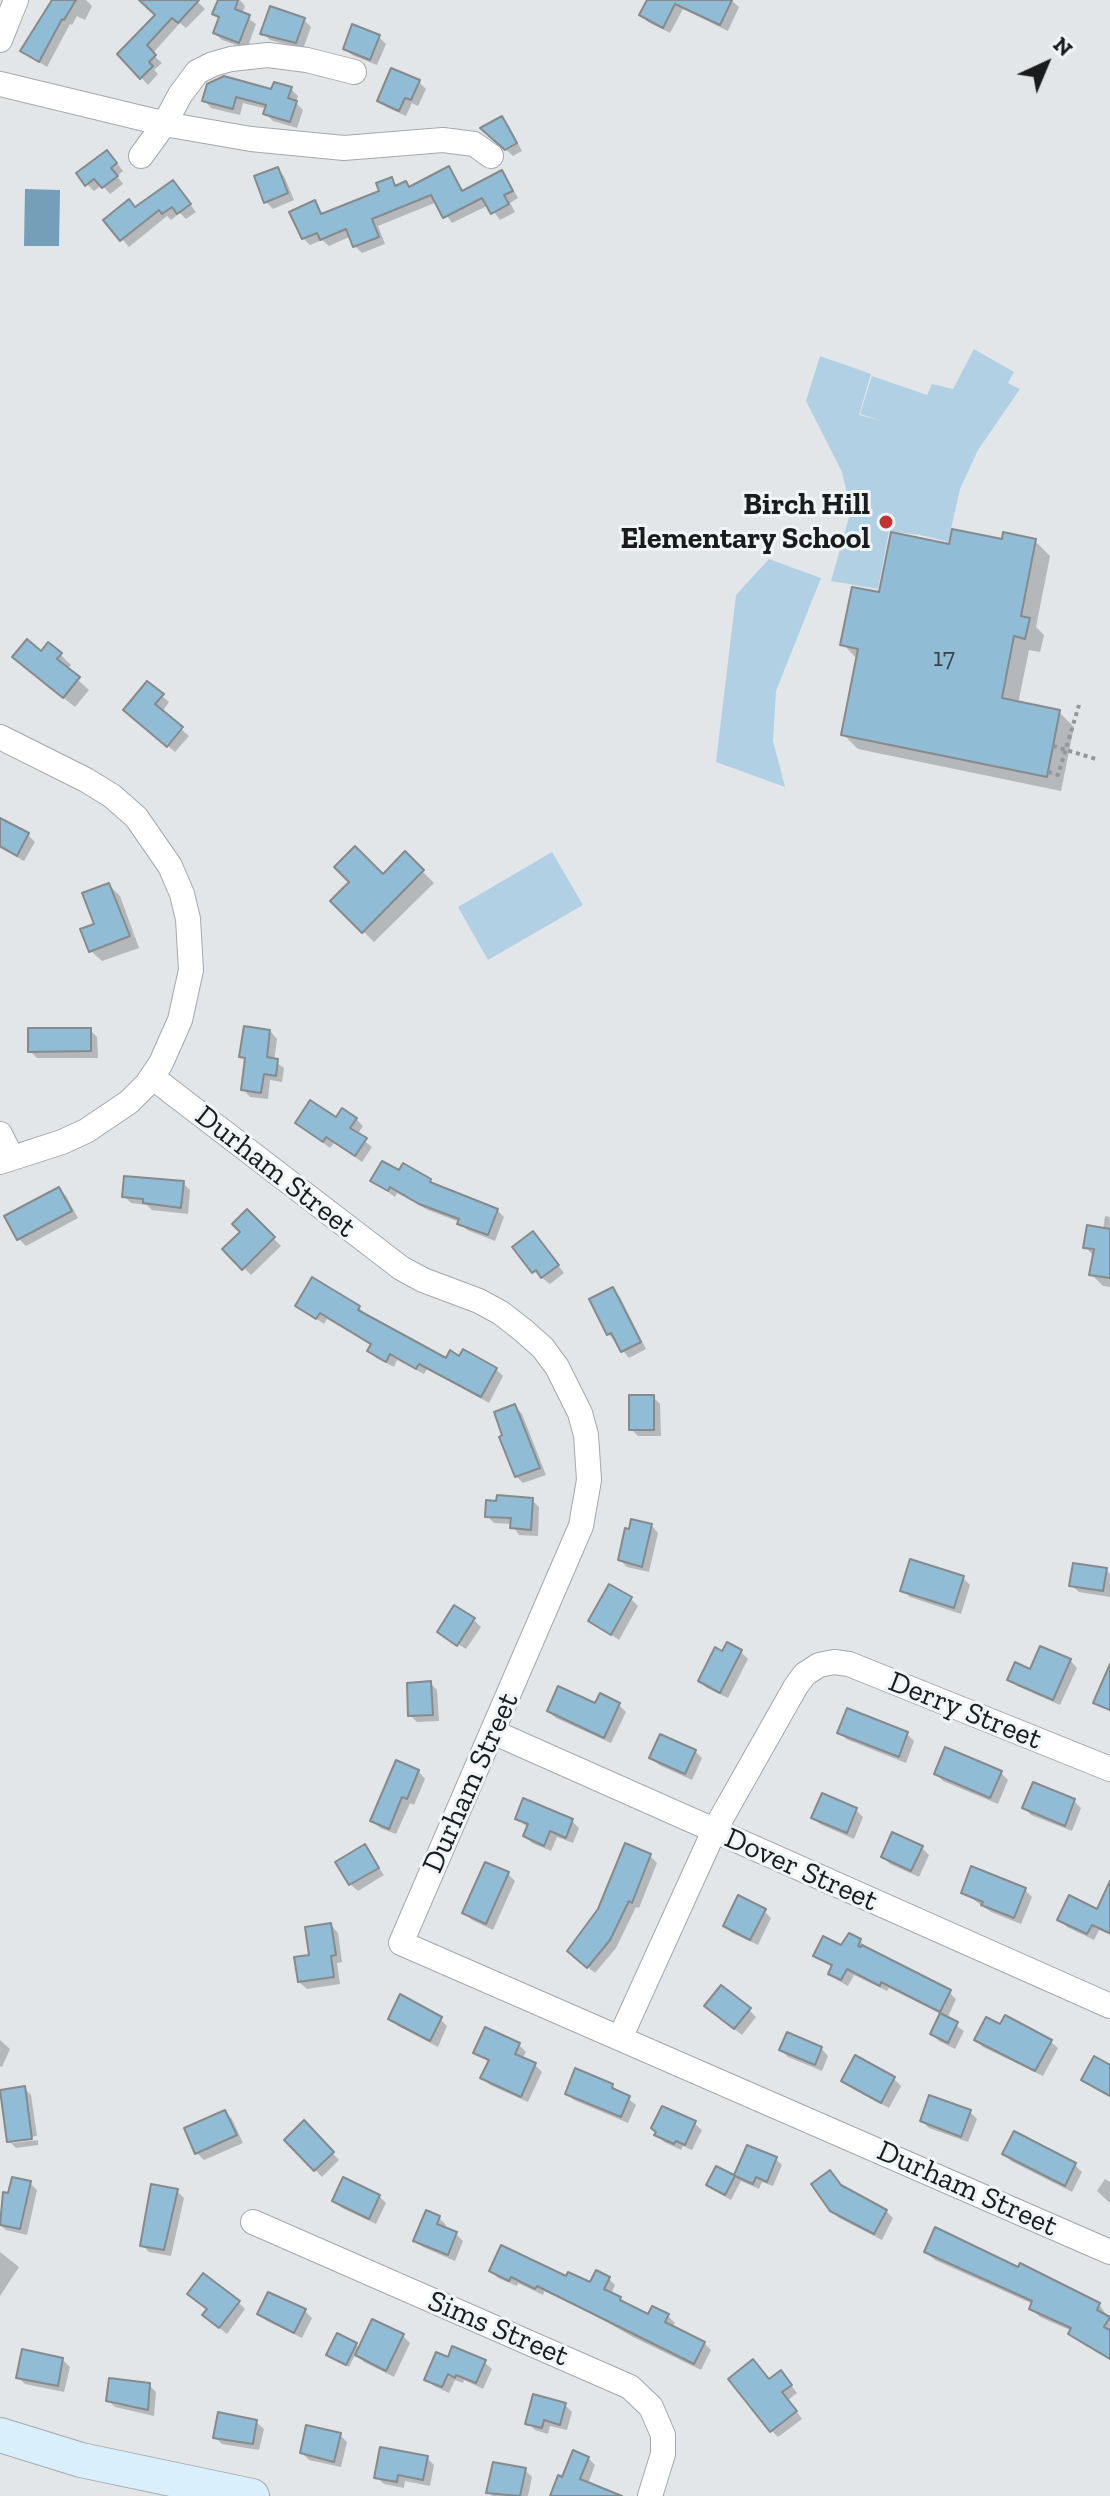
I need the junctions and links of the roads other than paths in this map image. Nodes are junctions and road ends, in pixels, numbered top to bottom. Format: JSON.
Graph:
{"nodes":[{"id":1,"x":16,"y":0,"type":"edge"},
{"id":2,"x":0,"y":40,"type":"edge"},
{"id":3,"x":354,"y":72,"type":"dead end"},
{"id":4,"x":0,"y":84,"type":"edge"},
{"id":5,"x":165,"y":123,"type":"junction"},
{"id":6,"x":141,"y":156,"type":"dead end"},
{"id":7,"x":491,"y":156,"type":"dead end"},
{"id":8,"x":0,"y":737,"type":"edge"},
{"id":9,"x":152,"y":1077,"type":"junction"},
{"id":10,"x":0,"y":1134,"type":"edge"},
{"id":11,"x":6,"y":1160,"type":"edge"},
{"id":12,"x":493,"y":1732,"type":"junction"},
{"id":13,"x":1110,"y":1769,"type":"edge"},
{"id":14,"x":714,"y":1831,"type":"junction"},
{"id":15,"x":1110,"y":2006,"type":"edge"},
{"id":16,"x":620,"y":2038,"type":"junction"},
{"id":17,"x":253,"y":2222,"type":"dead end"},
{"id":18,"x":1110,"y":2252,"type":"edge"},
{"id":19,"x":0,"y":2435,"type":"edge"},
{"id":20,"x":252,"y":2496,"type":"edge"},
{"id":21,"x":650,"y":2496,"type":"edge"}],
"edges":[{"from":1,"to":2,"type":"street"},
{"from":3,"to":5,"type":"street"},
{"from":4,"to":5,"type":"street"},
{"from":5,"to":6,"type":"street"},
{"from":5,"to":7,"type":"street"},
{"from":8,"to":9,"type":"street"},
{"from":9,"to":11,"type":"street"},
{"from":9,"to":12,"type":"street","name":"Durham Street"},
{"from":10,"to":11,"type":"street"},
{"from":12,"to":14,"type":"street","name":"Dover Street"},
{"from":12,"to":16,"type":"street","name":"Durham Street"},
{"from":13,"to":14,"type":"street","name":"Derry Street"},
{"from":14,"to":15,"type":"street","name":"Dover Street"},
{"from":14,"to":16,"type":"street"},
{"from":16,"to":18,"type":"street","name":"Durham Street"},
{"from":17,"to":21,"type":"street","name":"Sims Street"},
{"from":19,"to":20,"type":"main road"}]}
